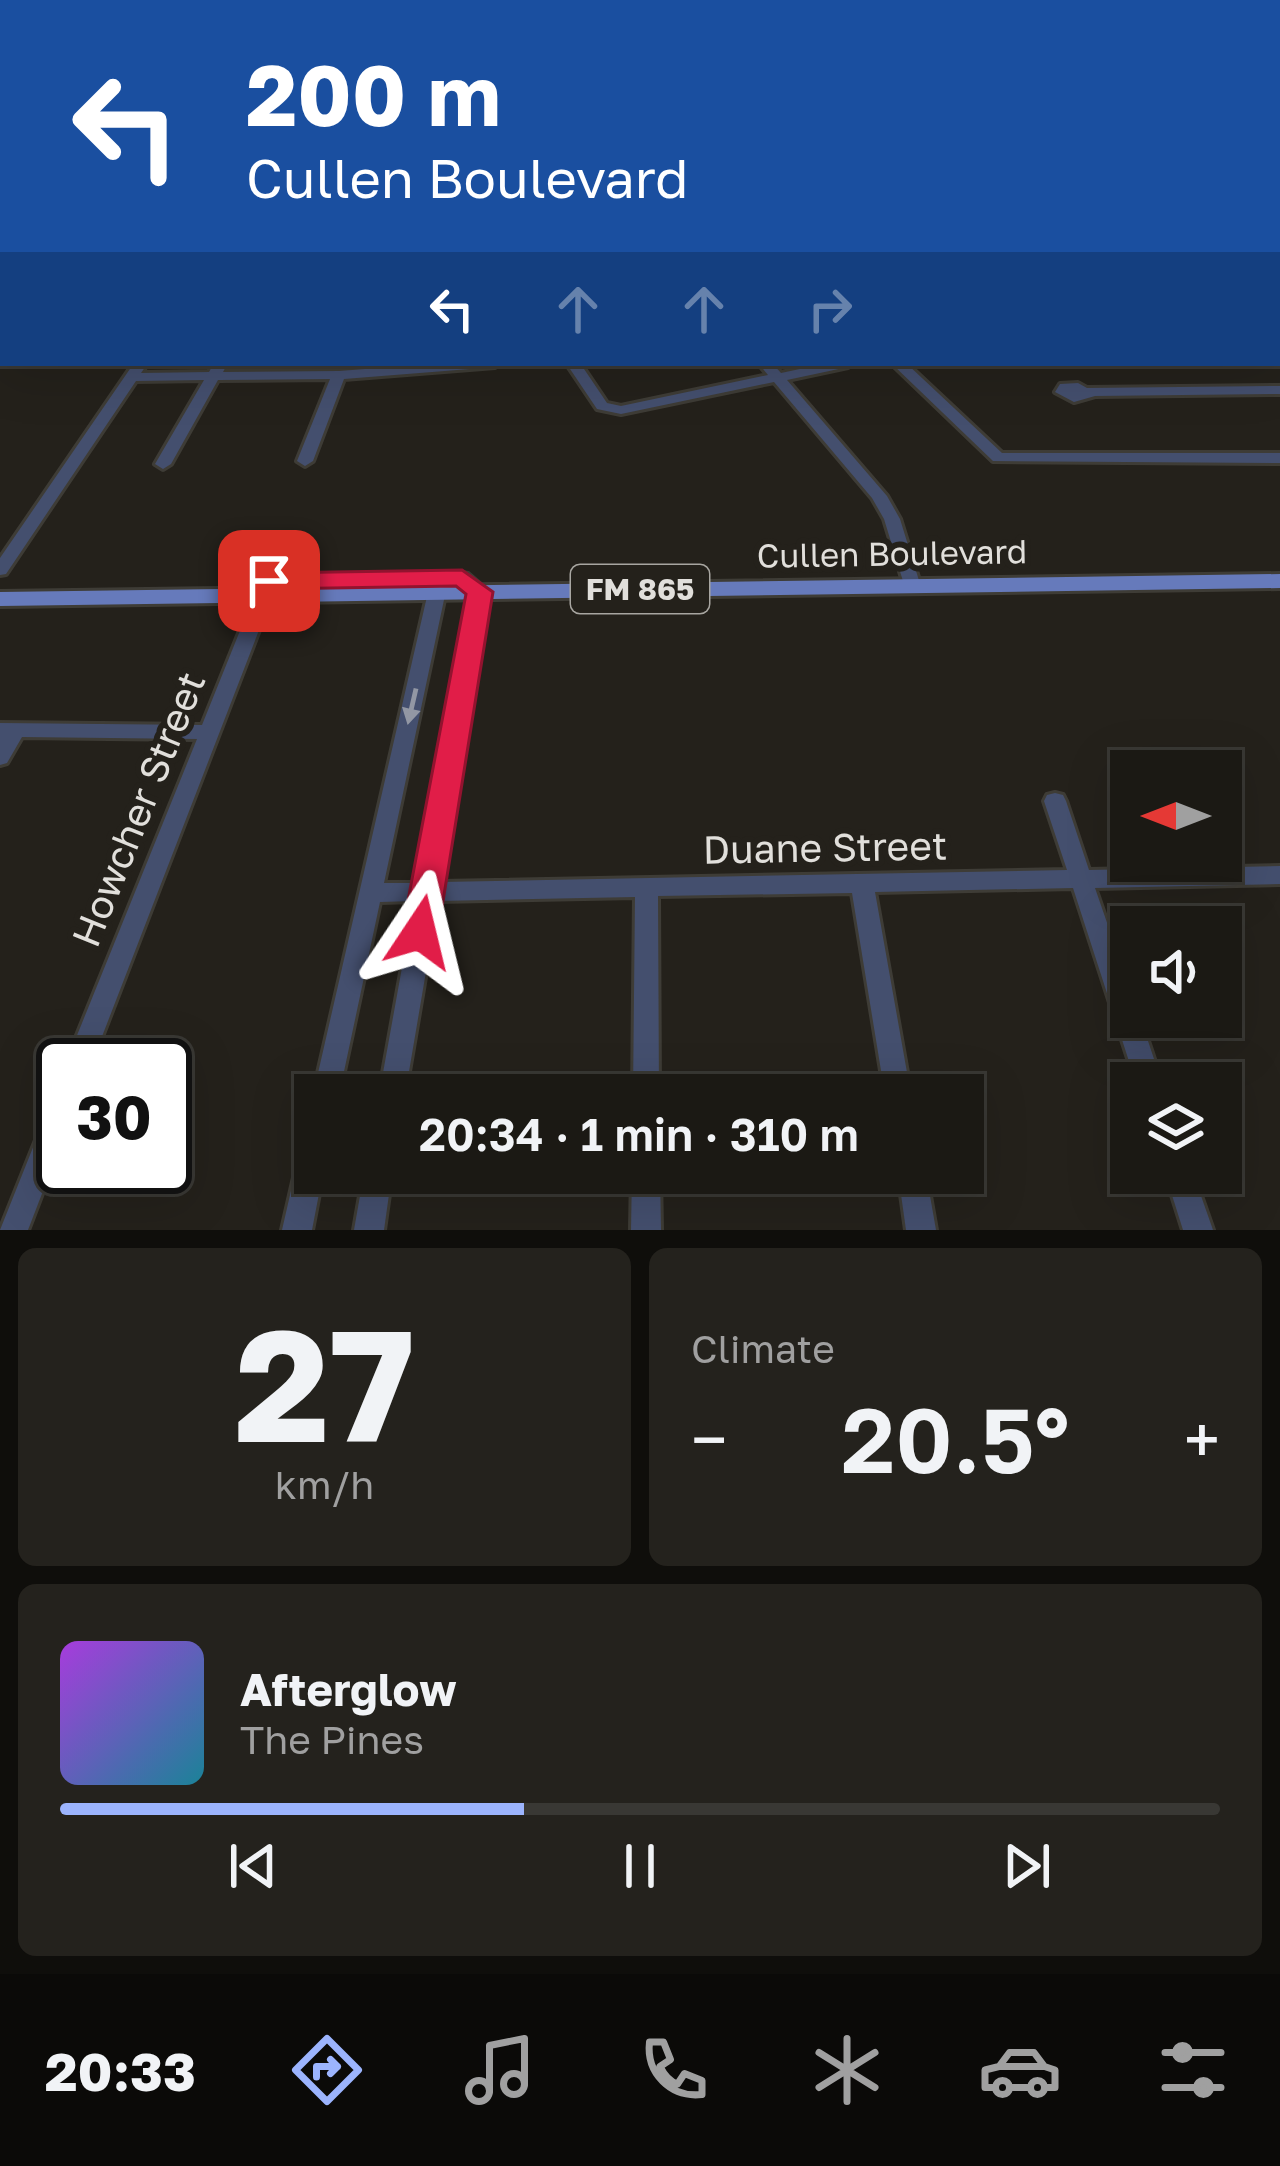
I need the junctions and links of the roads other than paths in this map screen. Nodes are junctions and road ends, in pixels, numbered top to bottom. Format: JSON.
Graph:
{"nodes":[{"id":1,"x":456,"y":366,"type":"edge"},
{"id":2,"x":574,"y":366,"type":"edge"},
{"id":3,"x":768,"y":366,"type":"edge"},
{"id":4,"x":833,"y":366,"type":"edge"},
{"id":5,"x":901,"y":366,"type":"edge"},
{"id":6,"x":136,"y":370,"type":"edge"},
{"id":7,"x":217,"y":370,"type":"edge"},
{"id":8,"x":339,"y":375,"type":"junction"},
{"id":9,"x":778,"y":377,"type":"junction"},
{"id":10,"x":1280,"y":390,"type":"edge"},
{"id":11,"x":1088,"y":392,"type":"dead end"},
{"id":12,"x":1280,"y":458,"type":"edge"},
{"id":13,"x":304,"y":461,"type":"dead end"},
{"id":14,"x":163,"y":464,"type":"dead end"},
{"id":15,"x":1280,"y":566,"type":"edge"},
{"id":16,"x":0,"y":570,"type":"edge"},
{"id":17,"x":1097,"y":576,"type":"junction"},
{"id":18,"x":910,"y":580,"type":"junction"},
{"id":19,"x":1280,"y":581,"type":"edge"},
{"id":20,"x":471,"y":585,"type":"junction"},
{"id":21,"x":0,"y":586,"type":"edge"},
{"id":22,"x":266,"y":589,"type":"junction"},
{"id":23,"x":128,"y":591,"type":"junction"},
{"id":24,"x":437,"y":592,"type":"junction"},
{"id":25,"x":0,"y":599,"type":"edge"},
{"id":26,"x":8,"y":730,"type":"edge"},
{"id":27,"x":210,"y":732,"type":"junction"},
{"id":28,"x":0,"y":758,"type":"edge"},
{"id":29,"x":1055,"y":801,"type":"dead end"},
{"id":30,"x":1280,"y":874,"type":"edge"},
{"id":31,"x":1080,"y":876,"type":"junction"},
{"id":32,"x":862,"y":882,"type":"junction"},
{"id":33,"x":647,"y":887,"type":"junction"},
{"id":34,"x":427,"y":892,"type":"junction"},
{"id":35,"x":371,"y":893,"type":"junction"},
{"id":36,"x":90,"y":1038,"type":"edge"},
{"id":37,"x":1142,"y":1062,"type":"edge"},
{"id":38,"x":331,"y":1074,"type":"edge"},
{"id":39,"x":396,"y":1074,"type":"edge"},
{"id":40,"x":646,"y":1074,"type":"edge"},
{"id":41,"x":894,"y":1074,"type":"edge"},
{"id":42,"x":36,"y":1173,"type":"edge"},
{"id":43,"x":305,"y":1194,"type":"edge"},
{"id":44,"x":375,"y":1194,"type":"edge"},
{"id":45,"x":646,"y":1194,"type":"edge"},
{"id":46,"x":915,"y":1194,"type":"edge"},
{"id":47,"x":1186,"y":1194,"type":"edge"},
{"id":48,"x":14,"y":1230,"type":"edge"},
{"id":49,"x":297,"y":1230,"type":"edge"},
{"id":50,"x":369,"y":1230,"type":"edge"},
{"id":51,"x":646,"y":1230,"type":"edge"},
{"id":52,"x":921,"y":1230,"type":"edge"},
{"id":53,"x":1198,"y":1230,"type":"edge"}],
"edges":[{"from":1,"to":8,"type":"street"},
{"from":2,"to":9,"type":"street"},
{"from":3,"to":9,"type":"street"},
{"from":4,"to":9,"type":"street"},
{"from":5,"to":12,"type":"street"},
{"from":6,"to":7,"type":"street"},
{"from":6,"to":16,"type":"street"},
{"from":7,"to":8,"type":"street"},
{"from":7,"to":14,"type":"street"},
{"from":8,"to":13,"type":"street"},
{"from":9,"to":18,"type":"street"},
{"from":10,"to":11,"type":"street"},
{"from":15,"to":17,"type":"main road","name":"Cullen Boulevard","number":"FM 865"},
{"from":17,"to":18,"type":"main road","name":"Cullen Boulevard","number":"FM 865"},
{"from":17,"to":19,"type":"main road","name":"Cullen Boulevard","number":"FM 865"},
{"from":18,"to":20,"type":"main road","name":"Cullen Boulevard","number":"FM 865"},
{"from":20,"to":22,"type":"main road","name":"Cullen Boulevard","number":"FM 865"},
{"from":20,"to":24,"type":"main road","name":"Cullen Boulevard","number":"FM 865"},
{"from":20,"to":34,"type":"street"},
{"from":21,"to":23,"type":"main road","name":"Cullen Boulevard","number":"FM 865"},
{"from":22,"to":23,"type":"main road","name":"Cullen Boulevard","number":"FM 865"},
{"from":22,"to":24,"type":"main road","name":"Cullen Boulevard","number":"FM 865"},
{"from":22,"to":27,"type":"street","name":"Howcher Street"},
{"from":23,"to":25,"type":"main road","name":"Cullen Boulevard","number":"FM 865"},
{"from":24,"to":35,"type":"street","one_way":true},
{"from":26,"to":27,"type":"street"},
{"from":26,"to":28,"type":"street"},
{"from":27,"to":36,"type":"street","name":"Howcher Street"},
{"from":29,"to":31,"type":"street"},
{"from":30,"to":31,"type":"street","name":"Duane Street"},
{"from":31,"to":32,"type":"street","name":"Duane Street"},
{"from":31,"to":37,"type":"street"},
{"from":32,"to":33,"type":"street","name":"Duane Street"},
{"from":32,"to":41,"type":"street"},
{"from":33,"to":34,"type":"street","name":"Duane Street"},
{"from":33,"to":40,"type":"street"},
{"from":34,"to":35,"type":"street","name":"Duane Street"},
{"from":34,"to":39,"type":"street"},
{"from":35,"to":38,"type":"street"},
{"from":42,"to":48,"type":"street"},
{"from":43,"to":49,"type":"street"},
{"from":44,"to":50,"type":"street"},
{"from":45,"to":51,"type":"street"},
{"from":46,"to":52,"type":"street"},
{"from":47,"to":53,"type":"street"}]}
